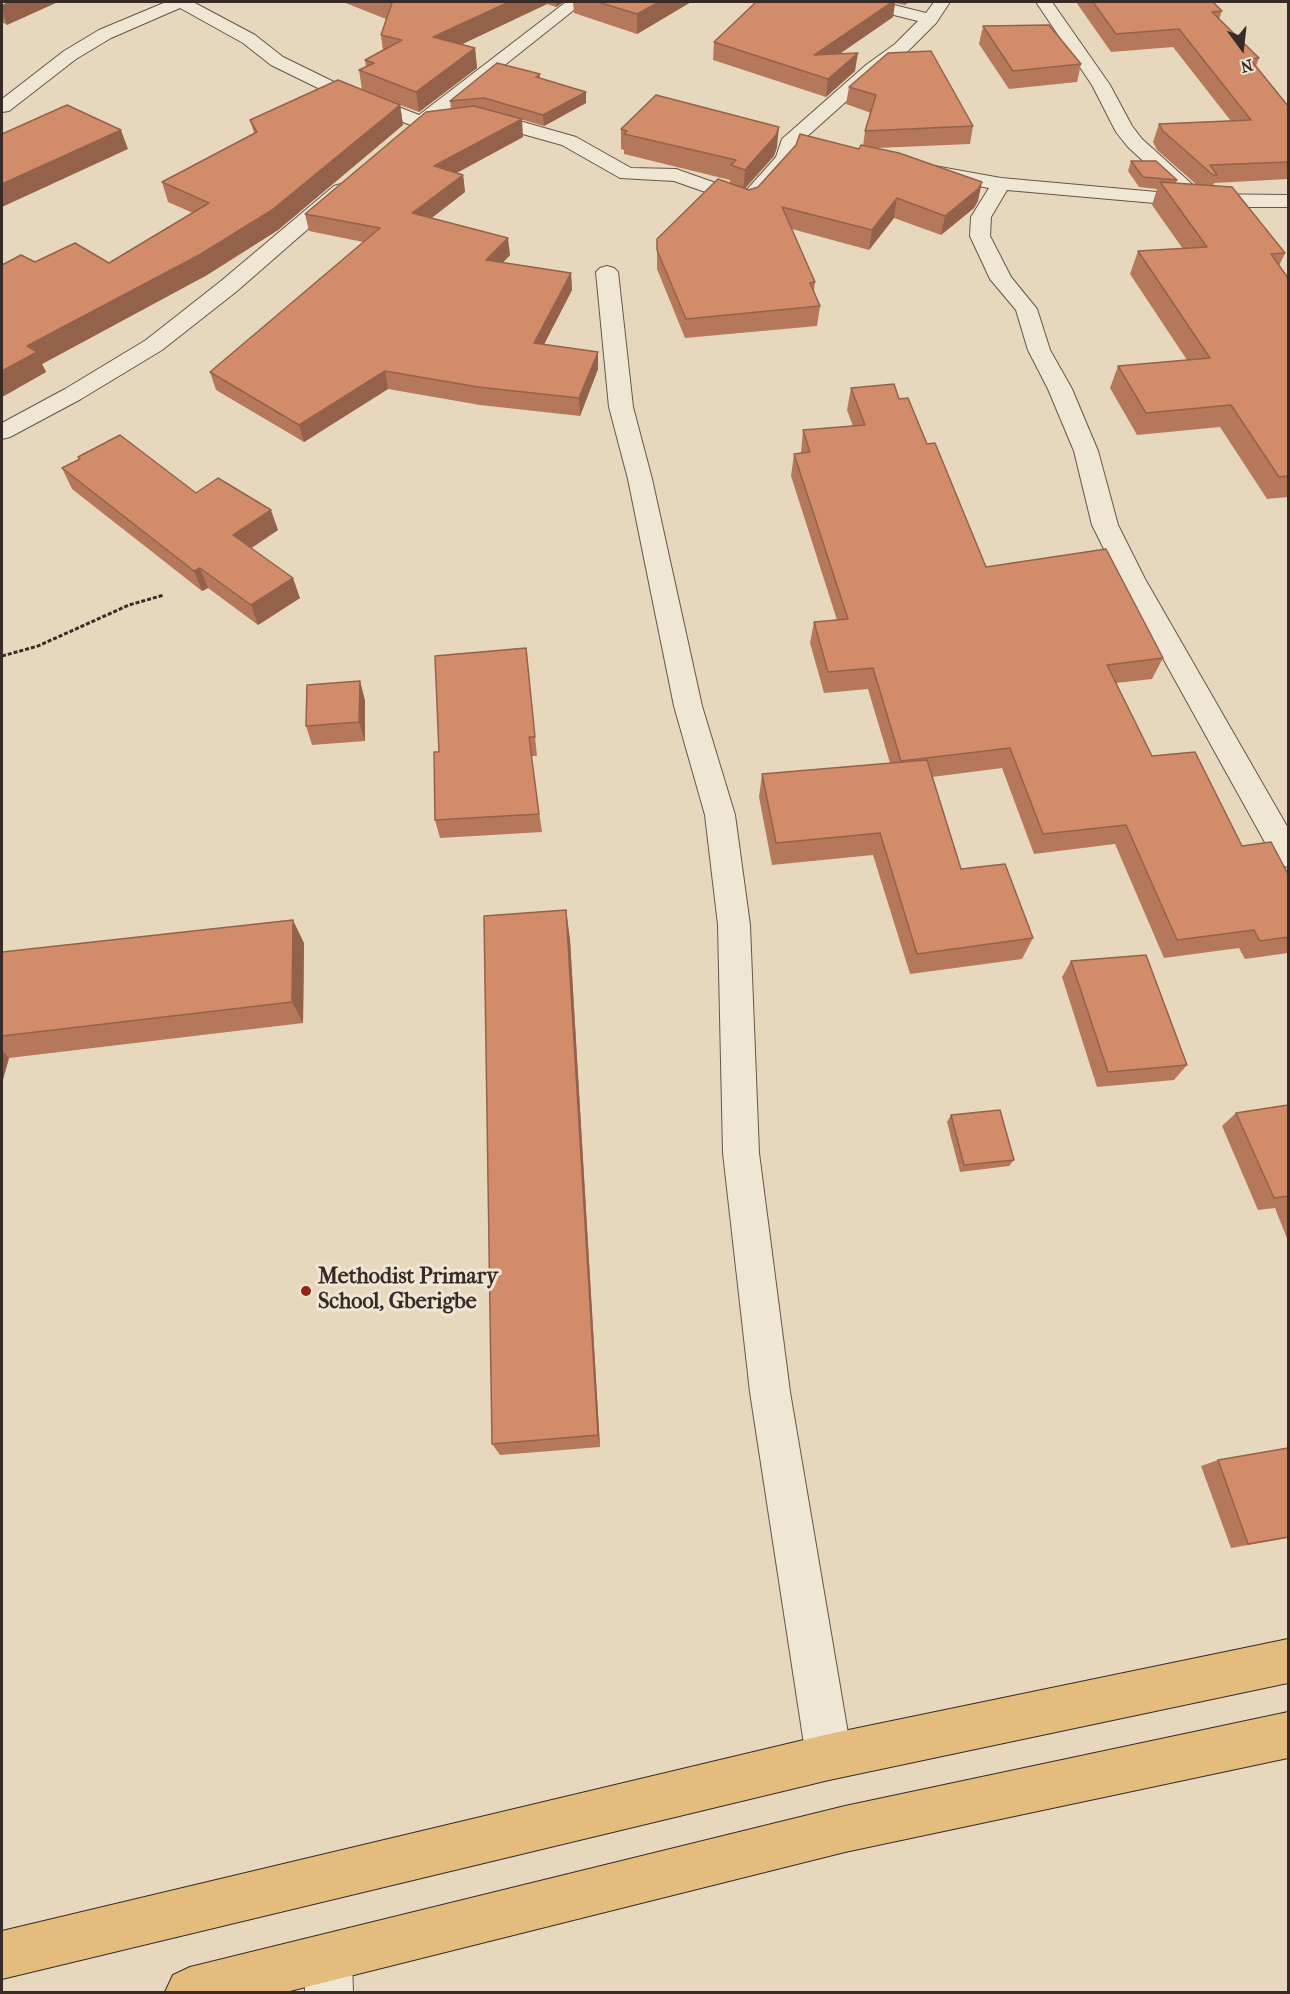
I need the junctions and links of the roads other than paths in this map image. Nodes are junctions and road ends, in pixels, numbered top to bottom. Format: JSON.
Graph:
{"nodes":[{"id":1,"x":181,"y":2,"type":"edge"},
{"id":2,"x":576,"y":2,"type":"edge"},
{"id":3,"x":864,"y":2,"type":"edge"},
{"id":4,"x":942,"y":2,"type":"edge"},
{"id":5,"x":1044,"y":2,"type":"edge"},
{"id":6,"x":930,"y":19,"type":"junction"},
{"id":7,"x":2,"y":107,"type":"edge"},
{"id":8,"x":420,"y":122,"type":"junction"},
{"id":9,"x":403,"y":136,"type":"edge"},
{"id":10,"x":789,"y":143,"type":"junction"},
{"id":11,"x":860,"y":158,"type":"edge"},
{"id":12,"x":915,"y":169,"type":"edge"},
{"id":13,"x":359,"y":174,"type":"edge"},
{"id":14,"x":1001,"y":184,"type":"junction"},
{"id":15,"x":1200,"y":201,"type":"junction"},
{"id":16,"x":1288,"y":201,"type":"edge"},
{"id":17,"x":608,"y":272,"type":"dead end"},
{"id":18,"x":2,"y":432,"type":"edge"},
{"id":19,"x":1288,"y":855,"type":"edge"},
{"id":20,"x":1288,"y":1661,"type":"edge"},
{"id":21,"x":1288,"y":1735,"type":"edge"},
{"id":22,"x":829,"y":1757,"type":"junction"},
{"id":23,"x":2,"y":1955,"type":"edge"},
{"id":24,"x":328,"y":1976,"type":"edge"},
{"id":25,"x":190,"y":1992,"type":"edge"}],
"edges":[{"from":1,"to":7,"type":"street"},
{"from":1,"to":8,"type":"street"},
{"from":2,"to":8,"type":"street"},
{"from":3,"to":6,"type":"street"},
{"from":4,"to":6,"type":"street"},
{"from":5,"to":15,"type":"street"},
{"from":6,"to":10,"type":"street"},
{"from":8,"to":9,"type":"street"},
{"from":8,"to":10,"type":"street"},
{"from":10,"to":11,"type":"street"},
{"from":12,"to":14,"type":"street"},
{"from":13,"to":18,"type":"street"},
{"from":14,"to":15,"type":"street"},
{"from":14,"to":19,"type":"street"},
{"from":15,"to":16,"type":"street"},
{"from":17,"to":22,"type":"street"},
{"from":20,"to":22,"type":"main road"},
{"from":21,"to":24,"type":"main road"},
{"from":22,"to":23,"type":"main road"},
{"from":24,"to":25,"type":"main road"}]}
